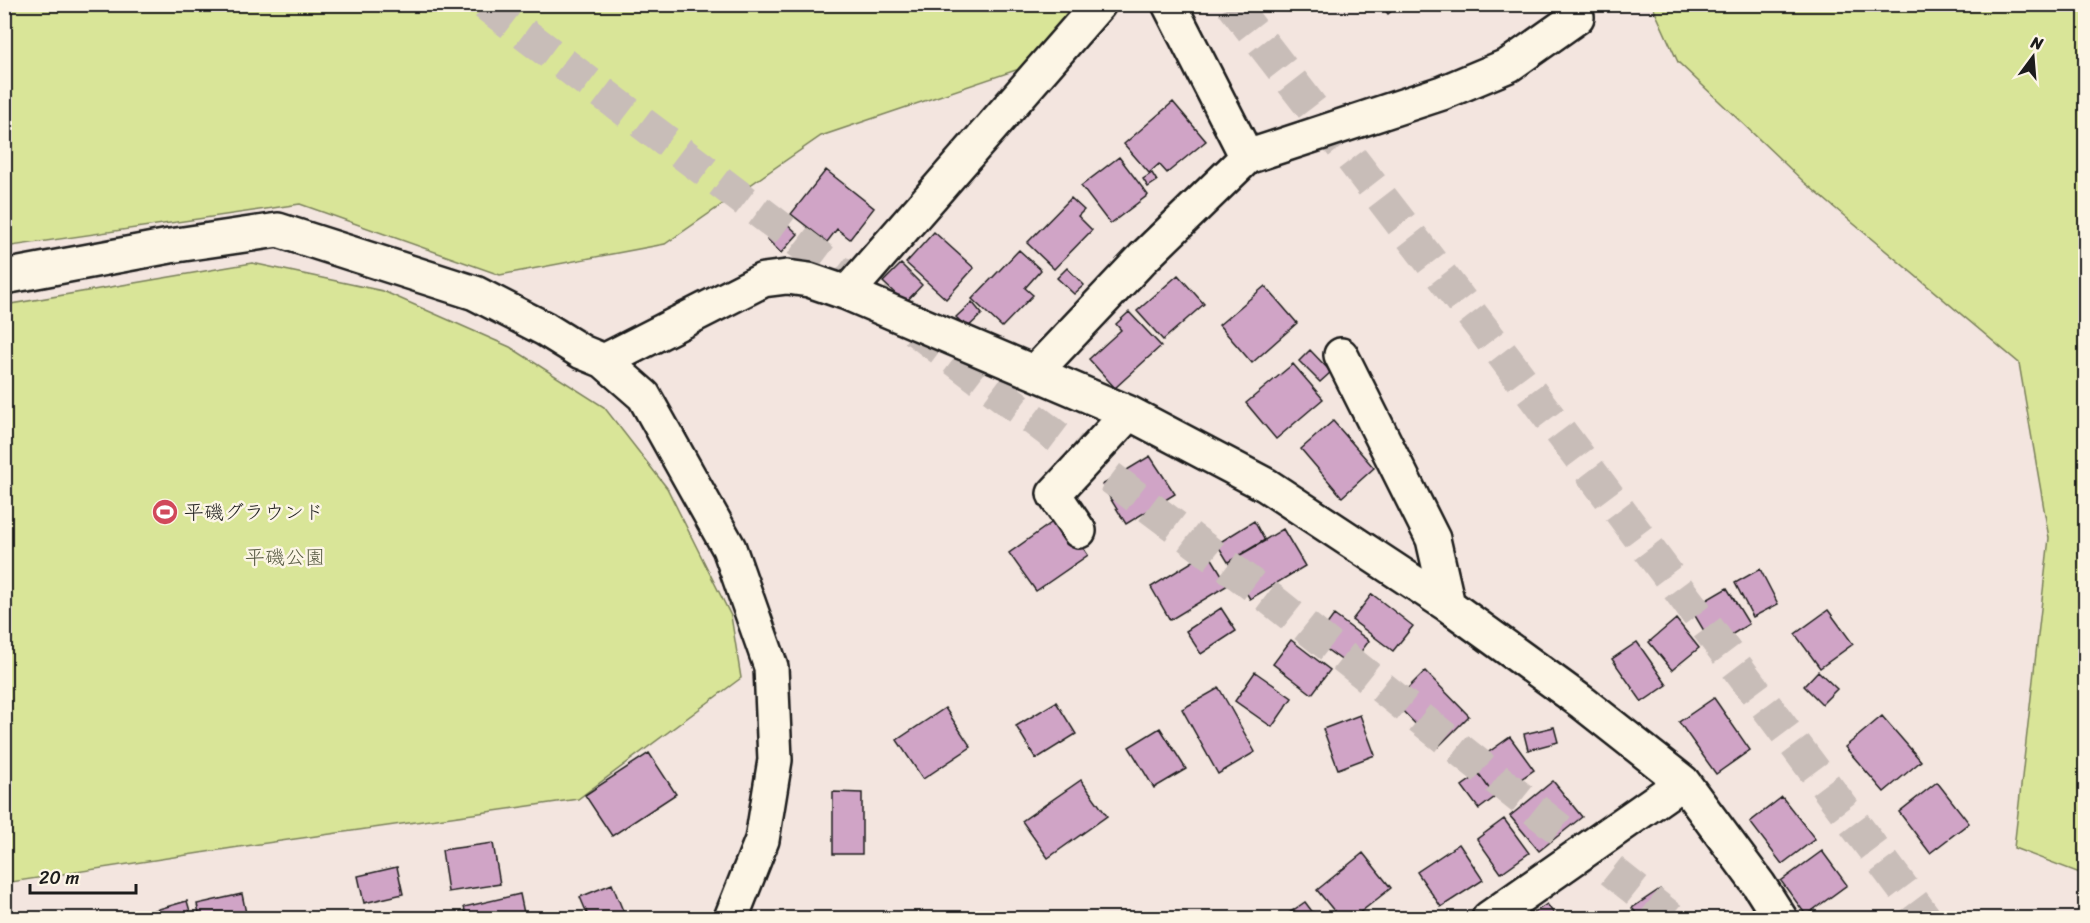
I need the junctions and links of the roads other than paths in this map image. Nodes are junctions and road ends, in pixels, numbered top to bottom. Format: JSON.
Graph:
{"nodes":[{"id":1,"x":1099,"y":4,"type":"edge"},
{"id":2,"x":1169,"y":4,"type":"edge"},
{"id":3,"x":1577,"y":17,"type":"dead end"},
{"id":4,"x":1247,"y":157,"type":"junction"},
{"id":5,"x":4,"y":277,"type":"edge"},
{"id":6,"x":847,"y":293,"type":"junction"},
{"id":7,"x":1341,"y":355,"type":"dead end"},
{"id":8,"x":604,"y":361,"type":"junction"},
{"id":9,"x":1035,"y":372,"type":"junction"},
{"id":10,"x":1129,"y":413,"type":"junction"},
{"id":11,"x":1079,"y":531,"type":"dead end"},
{"id":12,"x":1448,"y":605,"type":"junction"},
{"id":13,"x":1683,"y":782,"type":"junction"},
{"id":14,"x":731,"y":918,"type":"edge"},
{"id":15,"x":1489,"y":918,"type":"edge"},
{"id":16,"x":1780,"y":918,"type":"edge"}],
"edges":[{"from":1,"to":6,"type":"street"},
{"from":2,"to":4,"type":"street"},
{"from":3,"to":4,"type":"street"},
{"from":4,"to":9,"type":"street"},
{"from":5,"to":8,"type":"street"},
{"from":6,"to":8,"type":"street"},
{"from":6,"to":9,"type":"street"},
{"from":7,"to":12,"type":"street"},
{"from":8,"to":14,"type":"street"},
{"from":9,"to":10,"type":"street"},
{"from":10,"to":11,"type":"street"},
{"from":10,"to":12,"type":"street"},
{"from":12,"to":13,"type":"street"},
{"from":13,"to":15,"type":"street"},
{"from":13,"to":16,"type":"street"}]}
